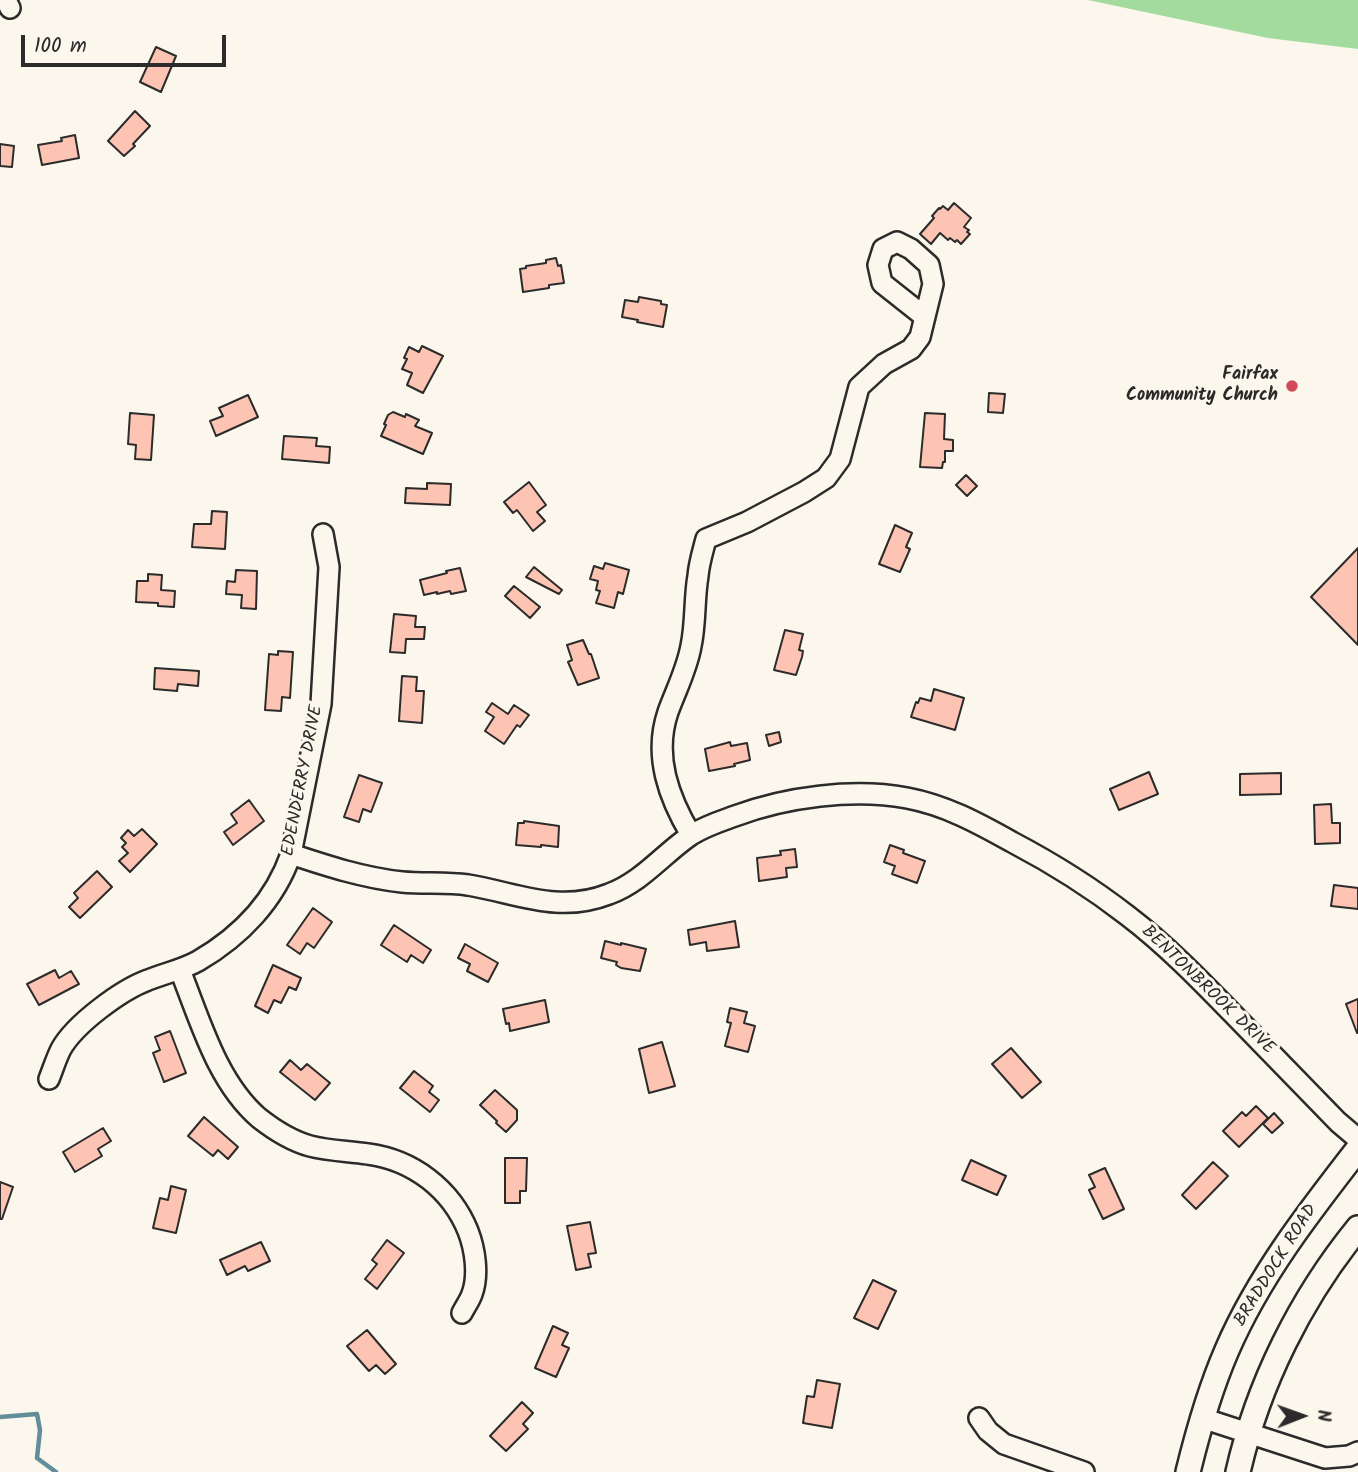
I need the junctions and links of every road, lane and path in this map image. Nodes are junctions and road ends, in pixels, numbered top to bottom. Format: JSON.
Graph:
{"nodes":[{"id":1,"x":925,"y":317,"type":"dead end"},
{"id":2,"x":323,"y":534,"type":"dead end"},
{"id":3,"x":691,"y":835,"type":"junction"},
{"id":4,"x":291,"y":854,"type":"junction"},
{"id":5,"x":180,"y":970,"type":"junction"},
{"id":6,"x":49,"y":1079,"type":"dead end"},
{"id":7,"x":1358,"y":1139,"type":"edge"},
{"id":8,"x":1358,"y":1149,"type":"edge"},
{"id":9,"x":1358,"y":1228,"type":"edge"},
{"id":10,"x":462,"y":1313,"type":"dead end"},
{"id":11,"x":979,"y":1418,"type":"dead end"},
{"id":12,"x":1202,"y":1418,"type":"junction"},
{"id":13,"x":1248,"y":1434,"type":"junction"},
{"id":14,"x":1358,"y":1452,"type":"edge"},
{"id":15,"x":1084,"y":1472,"type":"edge"},
{"id":16,"x":1188,"y":1472,"type":"edge"},
{"id":17,"x":1238,"y":1472,"type":"edge"}],
"edges":[{"from":1,"to":3,"type":"street"},
{"from":2,"to":4,"type":"street","name":"EDENDERRY DRIVE"},
{"from":3,"to":4,"type":"street","name":"BENTONBROOK DRIVE"},
{"from":3,"to":7,"type":"street","name":"BENTONBROOK DRIVE"},
{"from":4,"to":5,"type":"street","name":"EDENDERRY DRIVE"},
{"from":5,"to":6,"type":"street","name":"EDENDERRY DRIVE"},
{"from":5,"to":10,"type":"street"},
{"from":8,"to":12,"type":"main road","name":"BRADDOCK ROAD"},
{"from":9,"to":13,"type":"main road"},
{"from":11,"to":15,"type":"street"},
{"from":12,"to":13,"type":"street"},
{"from":12,"to":16,"type":"main road","name":"BRADDOCK ROAD"},
{"from":13,"to":14,"type":"street"},
{"from":13,"to":17,"type":"main road"}]}
